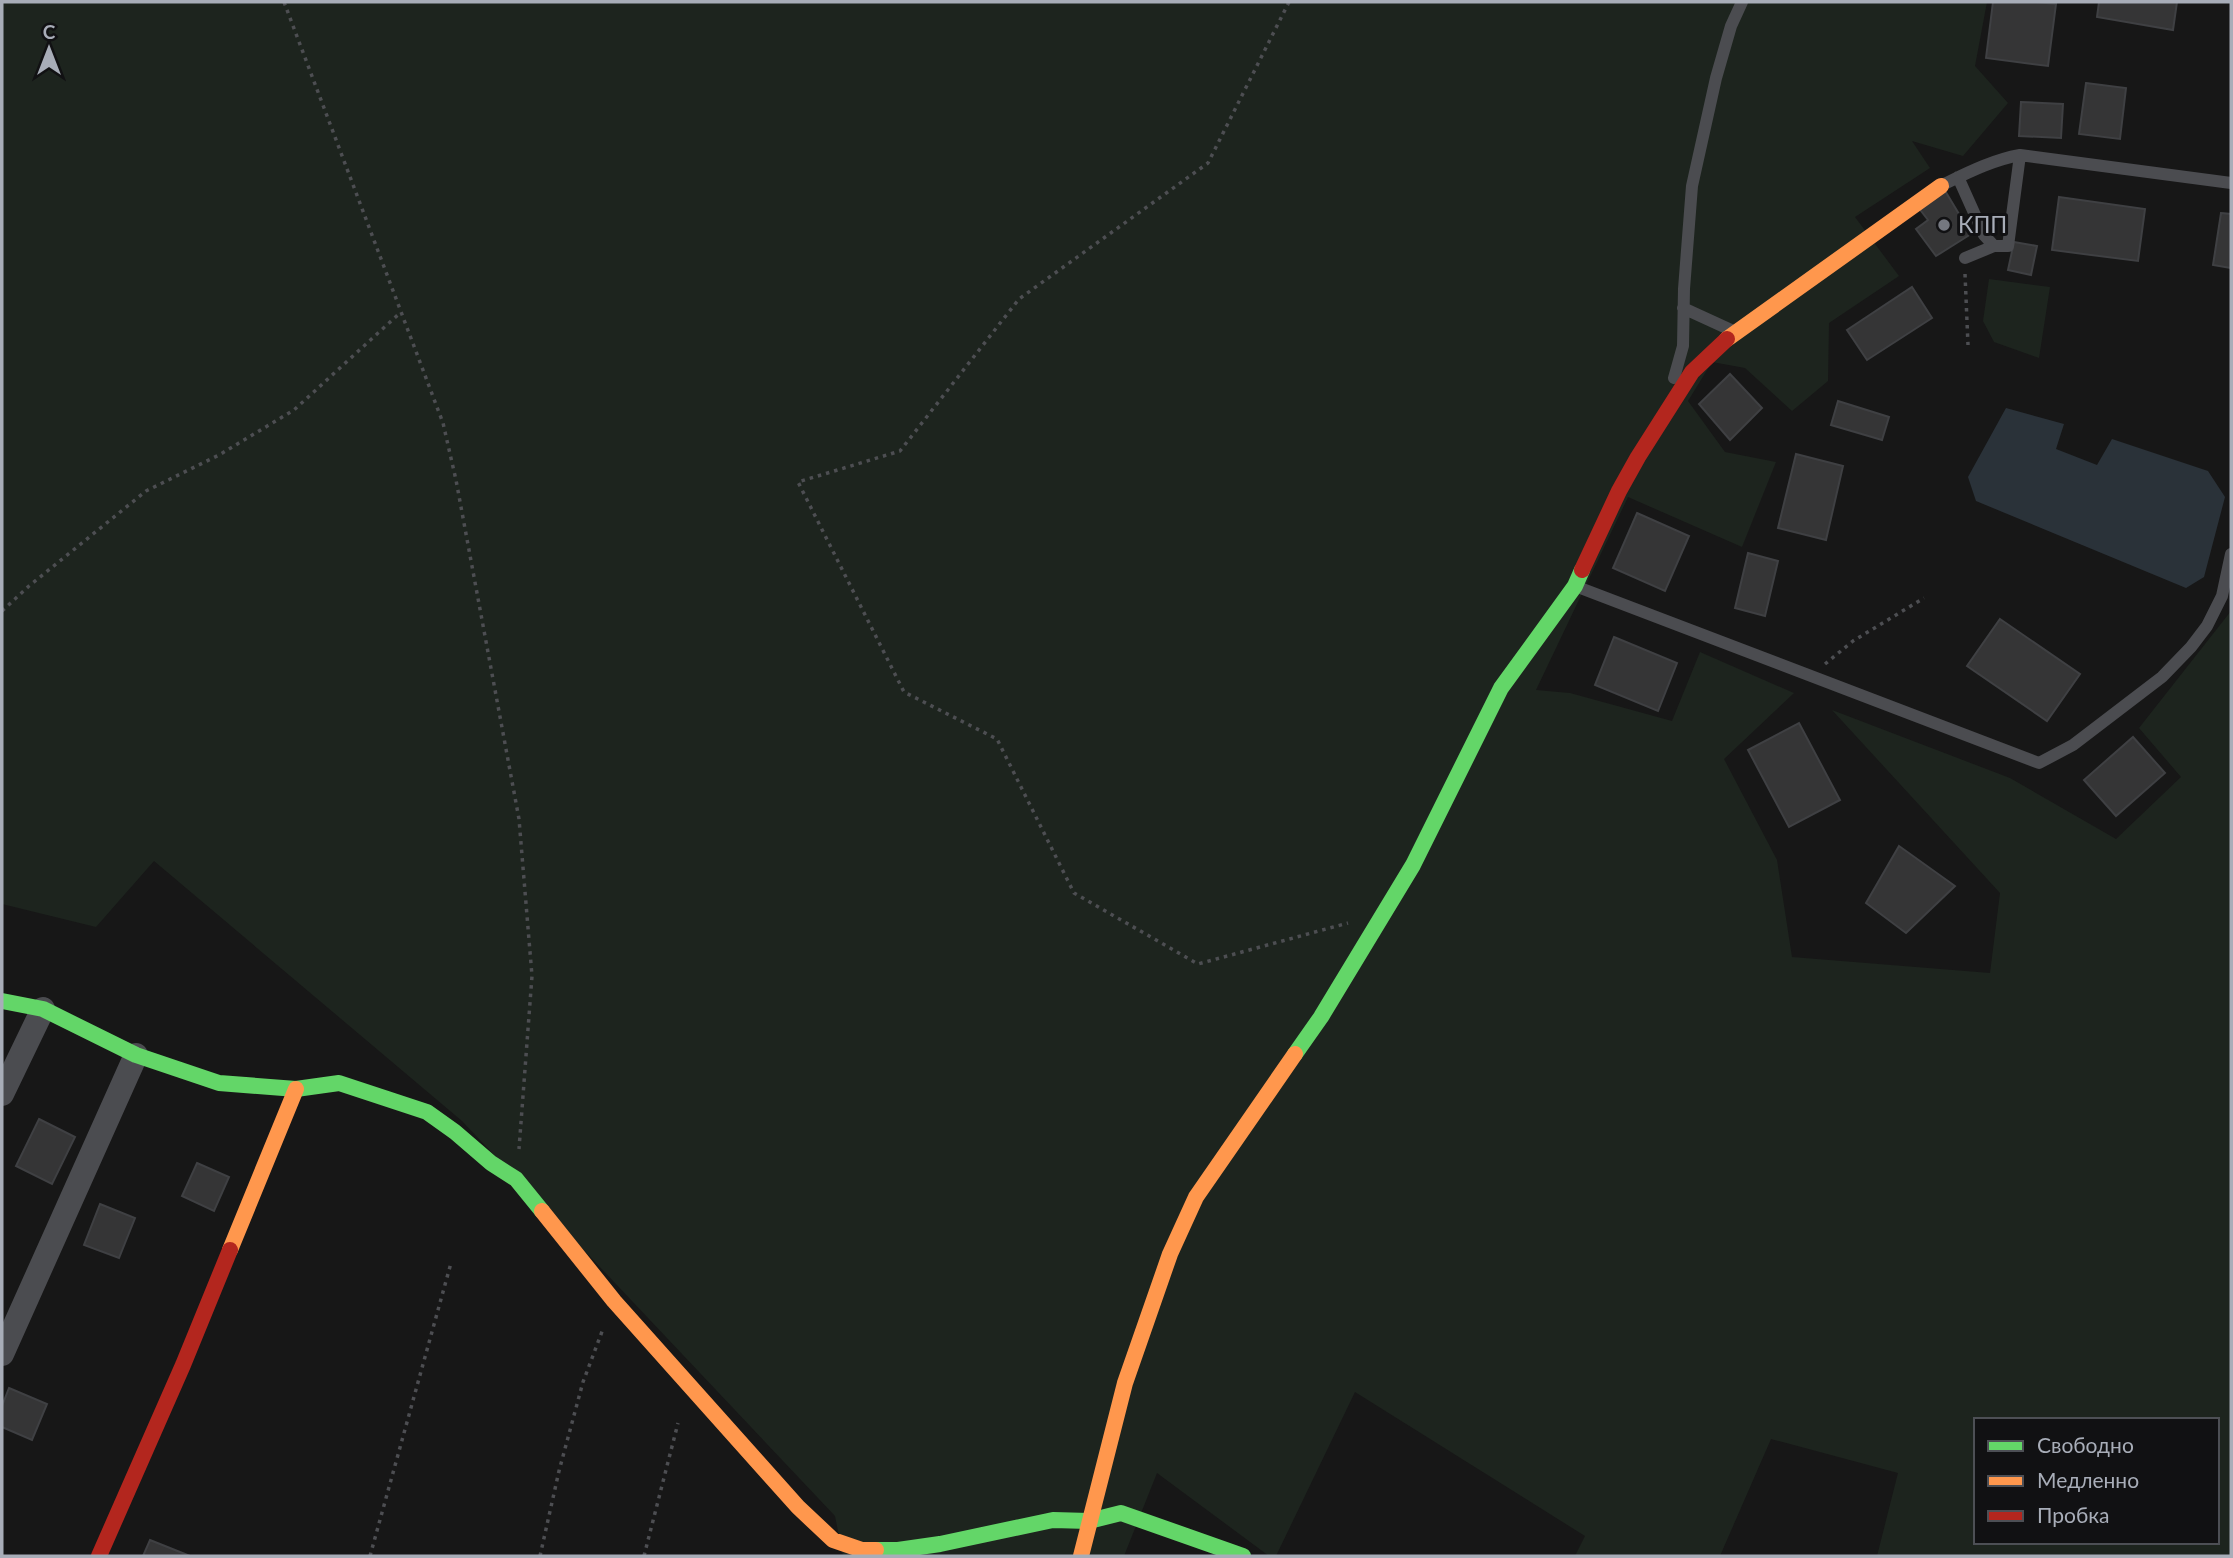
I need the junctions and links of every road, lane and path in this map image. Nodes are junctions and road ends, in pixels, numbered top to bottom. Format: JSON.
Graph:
{"nodes":[{"id":1,"x":284,"y":2,"type":"edge"},
{"id":2,"x":1289,"y":2,"type":"edge"},
{"id":3,"x":1742,"y":2,"type":"edge"},
{"id":4,"x":2020,"y":155,"type":"junction"},
{"id":5,"x":1958,"y":177,"type":"junction"},
{"id":6,"x":2231,"y":183,"type":"edge"},
{"id":7,"x":1941,"y":186,"type":"joint"},
{"id":8,"x":1994,"y":246,"type":"junction"},
{"id":9,"x":1965,"y":258,"type":"joint"},
{"id":10,"x":1683,"y":308,"type":"junction"},
{"id":11,"x":401,"y":312,"type":"junction"},
{"id":12,"x":1734,"y":331,"type":"junction"},
{"id":13,"x":1968,"y":345,"type":"dead end"},
{"id":14,"x":1662,"y":421,"type":"junction"},
{"id":15,"x":2231,"y":554,"type":"edge"},
{"id":16,"x":1575,"y":586,"type":"junction"},
{"id":17,"x":1924,"y":598,"type":"dead end"},
{"id":18,"x":2,"y":611,"type":"edge"},
{"id":19,"x":1810,"y":676,"type":"junction"},
{"id":20,"x":1354,"y":921,"type":"dead end"},
{"id":21,"x":2,"y":1001,"type":"edge"},
{"id":22,"x":43,"y":1009,"type":"junction"},
{"id":23,"x":136,"y":1055,"type":"junction"},
{"id":24,"x":296,"y":1089,"type":"junction"},
{"id":25,"x":2,"y":1094,"type":"edge"},
{"id":26,"x":516,"y":1179,"type":"junction"},
{"id":27,"x":451,"y":1263,"type":"dead end"},
{"id":28,"x":614,"y":1301,"type":"junction"},
{"id":29,"x":2,"y":1354,"type":"edge"},
{"id":30,"x":678,"y":1423,"type":"dead end"},
{"id":31,"x":1089,"y":1521,"type":"junction"},
{"id":32,"x":99,"y":1556,"type":"edge"},
{"id":33,"x":370,"y":1556,"type":"edge"},
{"id":34,"x":540,"y":1556,"type":"edge"},
{"id":35,"x":644,"y":1556,"type":"edge"},
{"id":36,"x":1081,"y":1556,"type":"edge"},
{"id":37,"x":1243,"y":1556,"type":"edge"}],
"edges":[{"from":1,"to":11,"type":"path"},
{"from":2,"to":20,"type":"path"},
{"from":3,"to":10,"type":"lane"},
{"from":4,"to":5,"type":"lane"},
{"from":4,"to":6,"type":"lane"},
{"from":4,"to":8,"type":"lane"},
{"from":5,"to":7,"type":"lane"},
{"from":5,"to":8,"type":"lane"},
{"from":7,"to":12,"type":"street"},
{"from":8,"to":9,"type":"lane"},
{"from":9,"to":13,"type":"path"},
{"from":10,"to":12,"type":"lane"},
{"from":10,"to":14,"type":"lane"},
{"from":11,"to":18,"type":"path"},
{"from":11,"to":26,"type":"path"},
{"from":12,"to":14,"type":"street"},
{"from":14,"to":16,"type":"street"},
{"from":15,"to":19,"type":"lane"},
{"from":16,"to":19,"type":"lane"},
{"from":16,"to":31,"type":"street"},
{"from":17,"to":19,"type":"path"},
{"from":21,"to":22,"type":"street"},
{"from":22,"to":23,"type":"street"},
{"from":22,"to":25,"type":"street"},
{"from":23,"to":24,"type":"street"},
{"from":23,"to":29,"type":"street"},
{"from":24,"to":26,"type":"street"},
{"from":24,"to":32,"type":"street"},
{"from":26,"to":28,"type":"street"},
{"from":27,"to":33,"type":"path"},
{"from":28,"to":31,"type":"street"},
{"from":28,"to":34,"type":"path"},
{"from":30,"to":35,"type":"path"},
{"from":31,"to":36,"type":"street"},
{"from":31,"to":37,"type":"street"}]}
